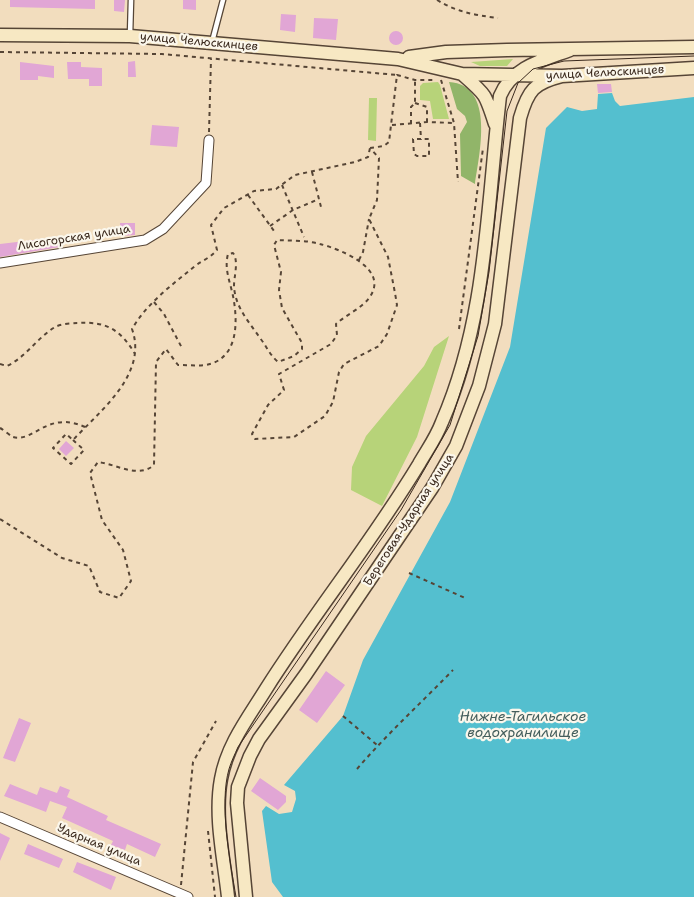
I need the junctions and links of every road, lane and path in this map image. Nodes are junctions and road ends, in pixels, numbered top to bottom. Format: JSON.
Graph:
{"nodes":[{"id":1,"x":131,"y":0,"type":"edge"},
{"id":2,"x":223,"y":0,"type":"edge"},
{"id":3,"x":437,"y":0,"type":"edge"},
{"id":4,"x":498,"y":18,"type":"dead end"},
{"id":5,"x":0,"y":35,"type":"edge"},
{"id":6,"x":130,"y":36,"type":"junction"},
{"id":7,"x":212,"y":43,"type":"junction"},
{"id":8,"x":694,"y":47,"type":"edge"},
{"id":9,"x":570,"y":50,"type":"junction"},
{"id":10,"x":0,"y":52,"type":"edge"},
{"id":11,"x":211,"y":59,"type":"junction"},
{"id":12,"x":398,"y":59,"type":"junction"},
{"id":13,"x":694,"y":68,"type":"edge"},
{"id":14,"x":442,"y":74,"type":"junction"},
{"id":15,"x":462,"y":74,"type":"junction"},
{"id":16,"x":397,"y":75,"type":"junction"},
{"id":17,"x":513,"y":76,"type":"junction"},
{"id":18,"x":562,"y":76,"type":"junction"},
{"id":19,"x":415,"y":80,"type":"junction"},
{"id":20,"x":447,"y":80,"type":"dead end"},
{"id":21,"x":415,"y":103,"type":"junction"},
{"id":22,"x":427,"y":122,"type":"junction"},
{"id":23,"x":420,"y":123,"type":"junction"},
{"id":24,"x":454,"y":123,"type":"junction"},
{"id":25,"x":411,"y":124,"type":"junction"},
{"id":26,"x":391,"y":125,"type":"junction"},
{"id":27,"x":496,"y":128,"type":"junction"},
{"id":28,"x":421,"y":139,"type":"junction"},
{"id":29,"x":209,"y":140,"type":"joint"},
{"id":30,"x":370,"y":148,"type":"junction"},
{"id":31,"x":483,"y":148,"type":"dead end"},
{"id":32,"x":312,"y":172,"type":"junction"},
{"id":33,"x":458,"y":182,"type":"dead end"},
{"id":34,"x":282,"y":185,"type":"junction"},
{"id":35,"x":248,"y":195,"type":"junction"},
{"id":36,"x":319,"y":199,"type":"junction"},
{"id":37,"x":321,"y":206,"type":"dead end"},
{"id":38,"x":293,"y":210,"type":"junction"},
{"id":39,"x":369,"y":218,"type":"junction"},
{"id":40,"x":270,"y":226,"type":"junction"},
{"id":41,"x":274,"y":232,"type":"dead end"},
{"id":42,"x":304,"y":237,"type":"dead end"},
{"id":43,"x":359,"y":260,"type":"junction"},
{"id":44,"x":0,"y":263,"type":"edge"},
{"id":45,"x":154,"y":302,"type":"junction"},
{"id":46,"x":459,"y":332,"type":"dead end"},
{"id":47,"x":182,"y":348,"type":"dead end"},
{"id":48,"x":135,"y":354,"type":"junction"},
{"id":49,"x":0,"y":364,"type":"edge"},
{"id":50,"x":85,"y":427,"type":"junction"},
{"id":51,"x":0,"y":428,"type":"edge"},
{"id":52,"x":73,"y":440,"type":"junction"},
{"id":53,"x":0,"y":519,"type":"edge"},
{"id":54,"x":409,"y":573,"type":"dead end"},
{"id":55,"x":465,"y":598,"type":"dead end"},
{"id":56,"x":453,"y":670,"type":"dead end"},
{"id":57,"x":343,"y":716,"type":"dead end"},
{"id":58,"x":216,"y":721,"type":"dead end"},
{"id":59,"x":377,"y":745,"type":"junction"},
{"id":60,"x":357,"y":769,"type":"dead end"},
{"id":61,"x":0,"y":817,"type":"edge"},
{"id":62,"x":208,"y":826,"type":"dead end"},
{"id":63,"x":184,"y":896,"type":"edge"},
{"id":64,"x":215,"y":897,"type":"edge"},
{"id":65,"x":228,"y":897,"type":"edge"},
{"id":66,"x":246,"y":897,"type":"edge"}],
"edges":[{"from":1,"to":6,"type":"lane"},
{"from":2,"to":7,"type":"lane"},
{"from":3,"to":4,"type":"path"},
{"from":5,"to":6,"type":"main road","name":"улица Челюскинцев"},
{"from":6,"to":7,"type":"main road","name":"улица Челюскинцев"},
{"from":7,"to":12,"type":"main road","name":"улица Челюскинцев"},
{"from":8,"to":9,"type":"main road","name":"улица Челюскинцев"},
{"from":9,"to":12,"type":"main road","name":"улица Челюскинцев"},
{"from":9,"to":17,"type":"main road","name":"Береговая-Ударная улица"},
{"from":10,"to":11,"type":"path"},
{"from":11,"to":16,"type":"path"},
{"from":11,"to":29,"type":"path"},
{"from":12,"to":14,"type":"main road","name":"улица Челюскинцев"},
{"from":13,"to":18,"type":"main road","name":"улица Челюскинцев"},
{"from":14,"to":15,"type":"main road","name":"улица Челюскинцев"},
{"from":14,"to":19,"type":"path"},
{"from":14,"to":20,"type":"path"},
{"from":14,"to":24,"type":"path"},
{"from":15,"to":17,"type":"main road","name":"улица Челюскинцев"},
{"from":15,"to":27,"type":"main road","name":"Береговая-Ударная улица"},
{"from":16,"to":19,"type":"path"},
{"from":16,"to":26,"type":"path"},
{"from":17,"to":18,"type":"main road","name":"улица Челюскинцев"},
{"from":17,"to":27,"type":"main road","name":"Береговая-Ударная улица"},
{"from":18,"to":66,"type":"main road","name":"Береговая-Ударная улица"},
{"from":19,"to":21,"type":"path"},
{"from":21,"to":22,"type":"path"},
{"from":21,"to":25,"type":"path"},
{"from":22,"to":23,"type":"path"},
{"from":22,"to":24,"type":"path"},
{"from":23,"to":25,"type":"path"},
{"from":23,"to":28,"type":"path"},
{"from":24,"to":33,"type":"path"},
{"from":25,"to":26,"type":"path"},
{"from":26,"to":30,"type":"path"},
{"from":27,"to":65,"type":"main road","name":"Береговая-Ударная улица"},
{"from":28,"to":28,"type":"path"},
{"from":29,"to":44,"type":"street","name":"Лисогорская улица"},
{"from":30,"to":32,"type":"path"},
{"from":30,"to":39,"type":"path"},
{"from":31,"to":46,"type":"path"},
{"from":32,"to":34,"type":"path"},
{"from":32,"to":36,"type":"path"},
{"from":34,"to":35,"type":"path"},
{"from":34,"to":38,"type":"path"},
{"from":35,"to":40,"type":"path"},
{"from":35,"to":45,"type":"path"},
{"from":36,"to":37,"type":"path"},
{"from":36,"to":38,"type":"path"},
{"from":38,"to":40,"type":"path"},
{"from":38,"to":42,"type":"path"},
{"from":39,"to":43,"type":"path"},
{"from":39,"to":43,"type":"path"},
{"from":40,"to":41,"type":"path"},
{"from":43,"to":53,"type":"path"},
{"from":45,"to":47,"type":"path"},
{"from":45,"to":48,"type":"path"},
{"from":48,"to":49,"type":"path"},
{"from":48,"to":50,"type":"path"},
{"from":50,"to":51,"type":"path"},
{"from":50,"to":52,"type":"path"},
{"from":52,"to":52,"type":"path"},
{"from":54,"to":55,"type":"path"},
{"from":56,"to":59,"type":"path"},
{"from":57,"to":59,"type":"path"},
{"from":58,"to":63,"type":"path"},
{"from":59,"to":60,"type":"path"},
{"from":61,"to":63,"type":"street","name":"Ударная улица"},
{"from":62,"to":64,"type":"path"}]}
